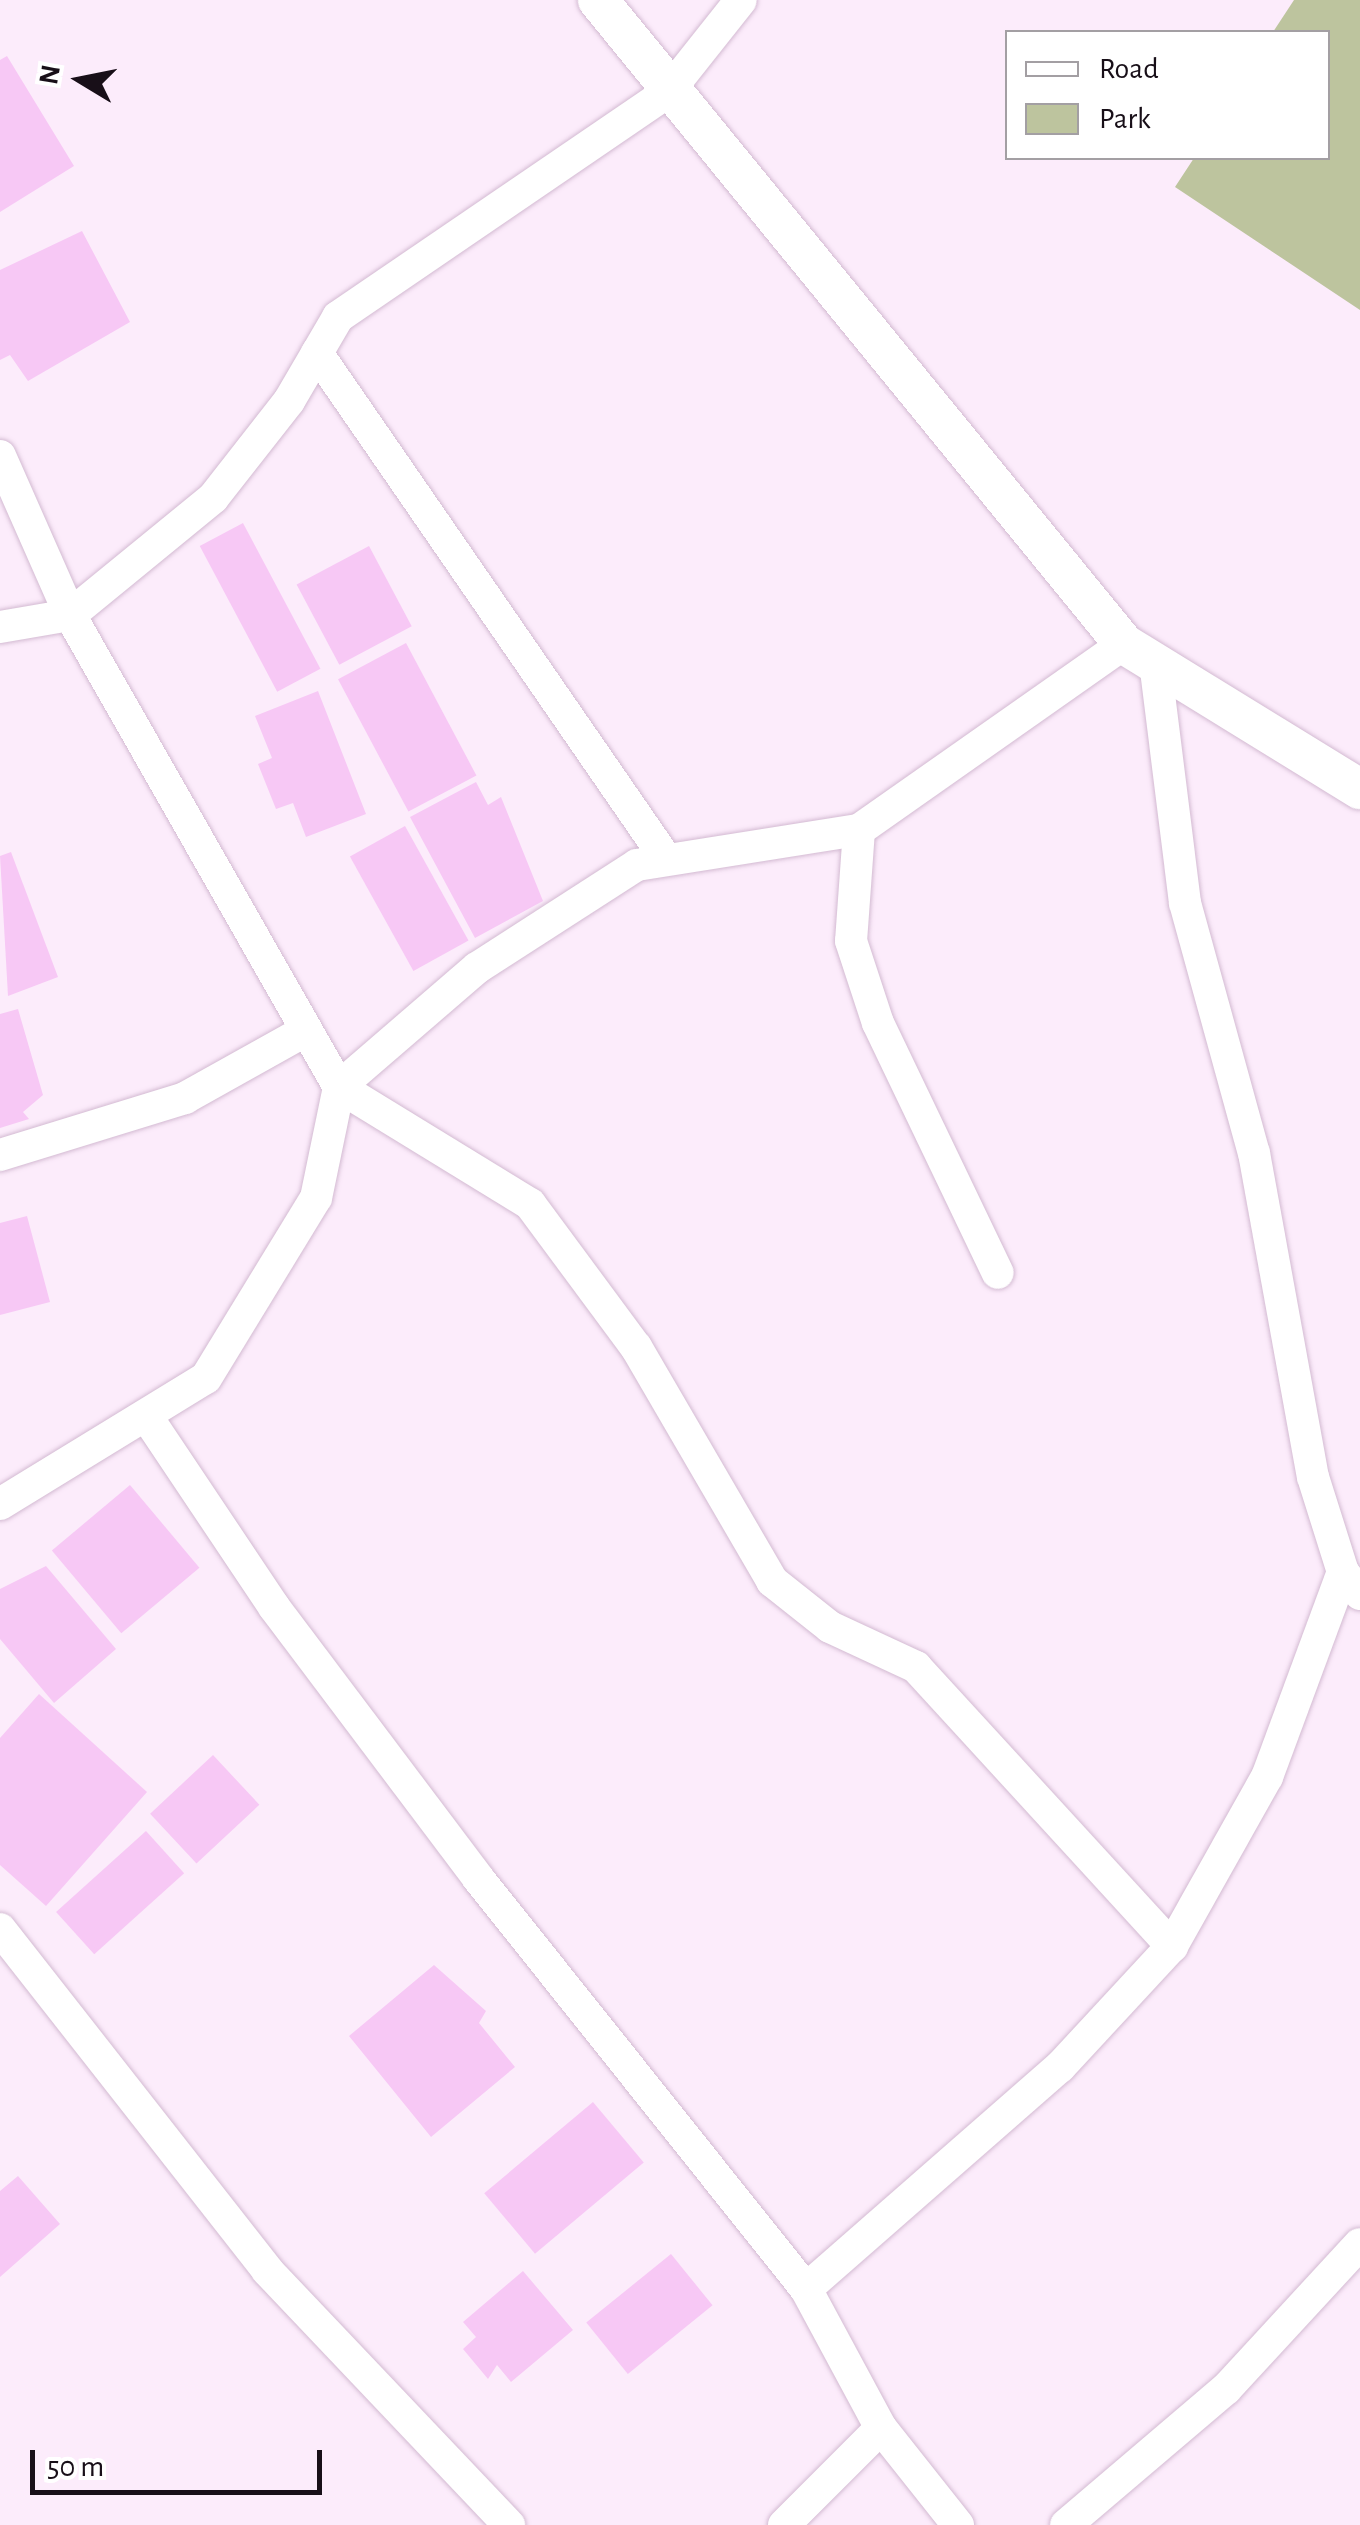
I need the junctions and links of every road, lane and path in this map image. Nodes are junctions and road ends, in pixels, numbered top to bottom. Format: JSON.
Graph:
{"nodes":[{"id":1,"x":598,"y":0,"type":"edge"},
{"id":2,"x":741,"y":0,"type":"edge"},
{"id":3,"x":668,"y":92,"type":"junction"},
{"id":4,"x":317,"y":354,"type":"junction"},
{"id":5,"x":0,"y":456,"type":"edge"},
{"id":6,"x":70,"y":615,"type":"junction"},
{"id":7,"x":0,"y":627,"type":"edge"},
{"id":8,"x":1139,"y":653,"type":"junction"},
{"id":9,"x":1360,"y":789,"type":"edge"},
{"id":10,"x":859,"y":830,"type":"junction"},
{"id":11,"x":664,"y":856,"type":"junction"},
{"id":12,"x":305,"y":1031,"type":"junction"},
{"id":13,"x":339,"y":1087,"type":"junction"},
{"id":14,"x":0,"y":1155,"type":"edge"},
{"id":15,"x":998,"y":1273,"type":"dead end"},
{"id":16,"x":147,"y":1417,"type":"junction"},
{"id":17,"x":0,"y":1504,"type":"edge"},
{"id":18,"x":1351,"y":1583,"type":"edge"},
{"id":19,"x":0,"y":1930,"type":"edge"},
{"id":20,"x":1172,"y":1946,"type":"junction"},
{"id":21,"x":1360,"y":2244,"type":"edge"},
{"id":22,"x":806,"y":2289,"type":"junction"},
{"id":23,"x":881,"y":2428,"type":"junction"},
{"id":24,"x":509,"y":2525,"type":"edge"},
{"id":25,"x":784,"y":2525,"type":"edge"},
{"id":26,"x":958,"y":2525,"type":"edge"},
{"id":27,"x":1066,"y":2525,"type":"edge"}],
"edges":[{"from":1,"to":3,"type":"street"},
{"from":2,"to":3,"type":"street"},
{"from":3,"to":4,"type":"street"},
{"from":3,"to":8,"type":"street"},
{"from":4,"to":6,"type":"street"},
{"from":4,"to":11,"type":"street"},
{"from":5,"to":6,"type":"street"},
{"from":6,"to":7,"type":"street"},
{"from":6,"to":12,"type":"street"},
{"from":8,"to":9,"type":"street"},
{"from":8,"to":10,"type":"street"},
{"from":8,"to":18,"type":"street"},
{"from":10,"to":11,"type":"street"},
{"from":10,"to":15,"type":"street"},
{"from":11,"to":13,"type":"street"},
{"from":12,"to":13,"type":"street"},
{"from":12,"to":14,"type":"street"},
{"from":13,"to":16,"type":"street"},
{"from":13,"to":20,"type":"street"},
{"from":16,"to":17,"type":"street"},
{"from":16,"to":22,"type":"street"},
{"from":18,"to":20,"type":"street"},
{"from":19,"to":24,"type":"street"},
{"from":20,"to":22,"type":"street"},
{"from":21,"to":27,"type":"street"},
{"from":22,"to":23,"type":"street"},
{"from":23,"to":25,"type":"street"},
{"from":23,"to":26,"type":"street"}]}
